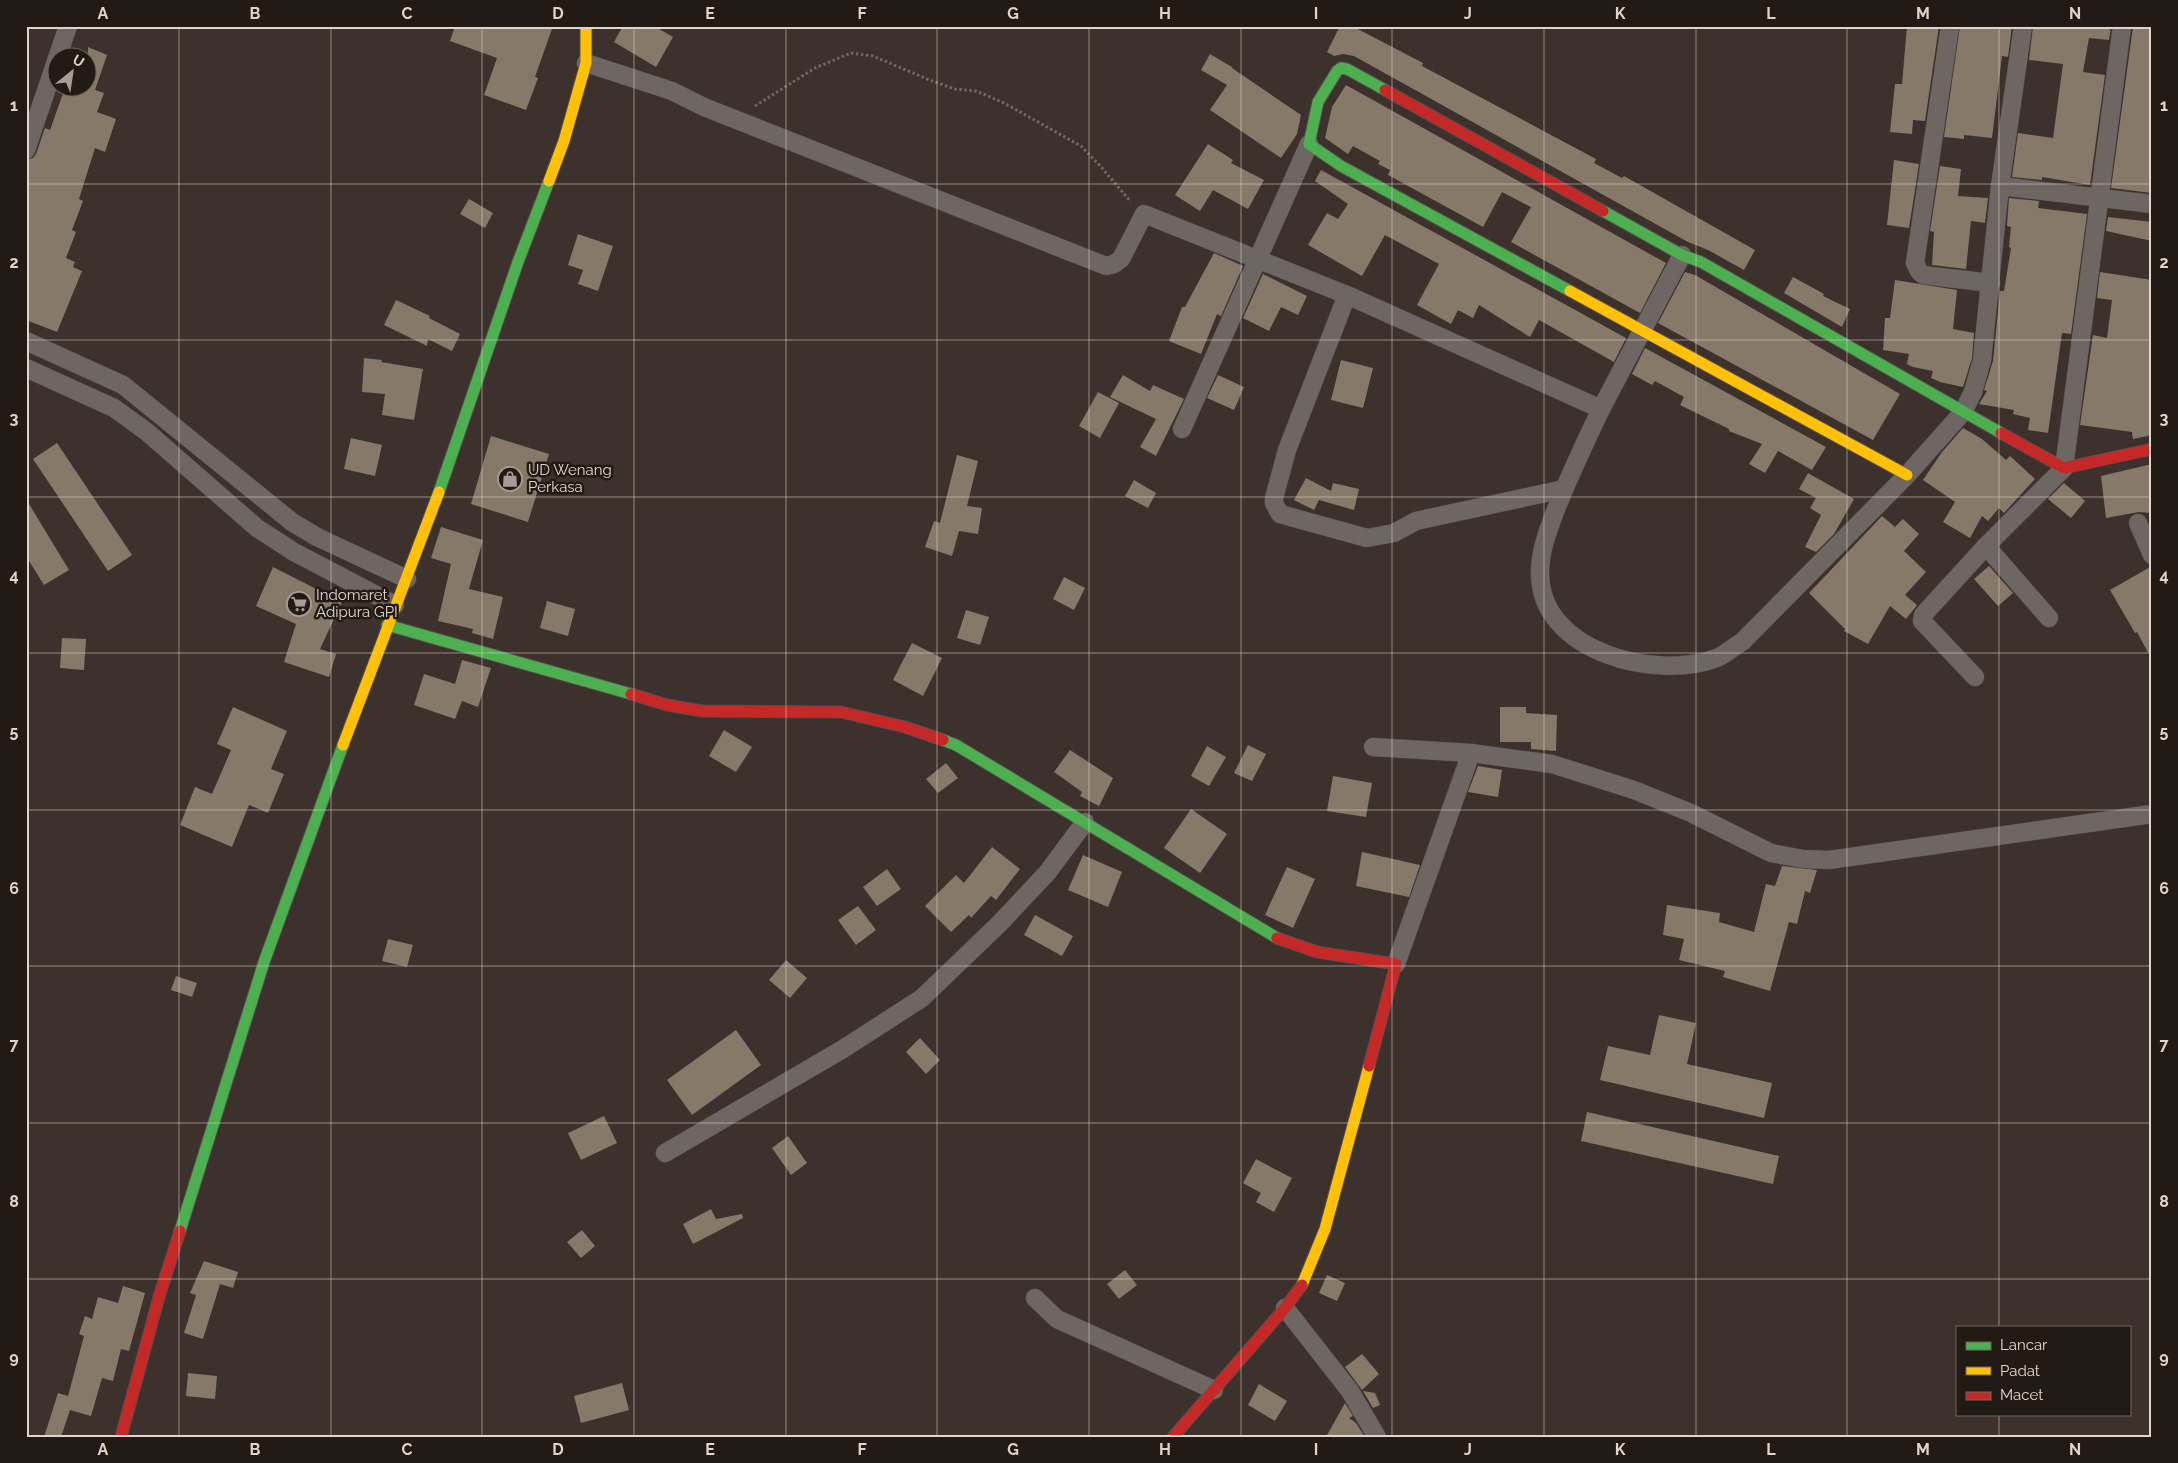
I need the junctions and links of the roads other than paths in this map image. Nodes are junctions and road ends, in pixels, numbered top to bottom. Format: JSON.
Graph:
{"nodes":[{"id":1,"x":68,"y":26,"type":"edge"},
{"id":2,"x":586,"y":26,"type":"edge"},
{"id":3,"x":1950,"y":26,"type":"edge"},
{"id":4,"x":2023,"y":26,"type":"edge"},
{"id":5,"x":2122,"y":26,"type":"edge"},
{"id":6,"x":586,"y":63,"type":"junction"},
{"id":7,"x":1309,"y":144,"type":"junction"},
{"id":8,"x":26,"y":150,"type":"edge"},
{"id":9,"x":2000,"y":186,"type":"junction"},
{"id":10,"x":2100,"y":198,"type":"junction"},
{"id":11,"x":2152,"y":204,"type":"edge"},
{"id":12,"x":1682,"y":255,"type":"junction"},
{"id":13,"x":1258,"y":259,"type":"junction"},
{"id":14,"x":1991,"y":283,"type":"junction"},
{"id":15,"x":1347,"y":295,"type":"junction"},
{"id":16,"x":1642,"y":329,"type":"junction"},
{"id":17,"x":26,"y":341,"type":"edge"},
{"id":18,"x":72,"y":362,"type":"junction"},
{"id":19,"x":26,"y":368,"type":"edge"},
{"id":20,"x":53,"y":380,"type":"junction"},
{"id":21,"x":1601,"y":409,"type":"junction"},
{"id":22,"x":1963,"y":412,"type":"junction"},
{"id":23,"x":1182,"y":429,"type":"dead end"},
{"id":24,"x":2152,"y":449,"type":"edge"},
{"id":25,"x":2064,"y":468,"type":"junction"},
{"id":26,"x":1907,"y":475,"type":"junction"},
{"id":27,"x":1564,"y":489,"type":"junction"},
{"id":28,"x":2138,"y":523,"type":"dead end"},
{"id":29,"x":1986,"y":546,"type":"junction"},
{"id":30,"x":2152,"y":555,"type":"edge"},
{"id":31,"x":407,"y":579,"type":"junction"},
{"id":32,"x":395,"y":605,"type":"junction"},
{"id":33,"x":2049,"y":618,"type":"dead end"},
{"id":34,"x":387,"y":626,"type":"junction"},
{"id":35,"x":1975,"y":677,"type":"dead end"},
{"id":36,"x":1373,"y":747,"type":"dead end"},
{"id":37,"x":1471,"y":753,"type":"junction"},
{"id":38,"x":2152,"y":814,"type":"edge"},
{"id":39,"x":1085,"y":822,"type":"junction"},
{"id":40,"x":1396,"y":964,"type":"junction"},
{"id":41,"x":666,"y":1152,"type":"dead end"},
{"id":42,"x":1035,"y":1298,"type":"dead end"},
{"id":43,"x":1285,"y":1308,"type":"junction"},
{"id":44,"x":1214,"y":1390,"type":"junction"},
{"id":45,"x":121,"y":1437,"type":"edge"},
{"id":46,"x":1172,"y":1437,"type":"edge"},
{"id":47,"x":1377,"y":1437,"type":"edge"}],
"edges":[{"from":1,"to":8,"type":"street"},
{"from":2,"to":6,"type":"street"},
{"from":3,"to":14,"type":"street"},
{"from":4,"to":9,"type":"street"},
{"from":5,"to":10,"type":"street"},
{"from":6,"to":13,"type":"street"},
{"from":6,"to":31,"type":"street"},
{"from":7,"to":12,"type":"street"},
{"from":7,"to":13,"type":"street"},
{"from":7,"to":16,"type":"street"},
{"from":9,"to":10,"type":"street"},
{"from":9,"to":14,"type":"street"},
{"from":10,"to":11,"type":"street"},
{"from":10,"to":25,"type":"street"},
{"from":12,"to":16,"type":"street"},
{"from":12,"to":22,"type":"street"},
{"from":13,"to":15,"type":"street"},
{"from":13,"to":23,"type":"street"},
{"from":14,"to":22,"type":"street"},
{"from":15,"to":21,"type":"street"},
{"from":15,"to":27,"type":"street"},
{"from":16,"to":21,"type":"street"},
{"from":16,"to":26,"type":"street"},
{"from":17,"to":18,"type":"street"},
{"from":18,"to":20,"type":"street"},
{"from":18,"to":31,"type":"street"},
{"from":19,"to":20,"type":"street"},
{"from":20,"to":32,"type":"street"},
{"from":21,"to":27,"type":"street"},
{"from":22,"to":25,"type":"street"},
{"from":22,"to":26,"type":"street"},
{"from":24,"to":25,"type":"street"},
{"from":25,"to":29,"type":"street"},
{"from":26,"to":27,"type":"street"},
{"from":28,"to":30,"type":"street"},
{"from":29,"to":33,"type":"street"},
{"from":29,"to":35,"type":"street"},
{"from":31,"to":32,"type":"street"},
{"from":32,"to":34,"type":"street"},
{"from":34,"to":39,"type":"street"},
{"from":34,"to":45,"type":"street"},
{"from":36,"to":37,"type":"street"},
{"from":37,"to":38,"type":"street"},
{"from":37,"to":40,"type":"street"},
{"from":39,"to":40,"type":"street"},
{"from":39,"to":41,"type":"street"},
{"from":40,"to":43,"type":"street"},
{"from":42,"to":44,"type":"street"},
{"from":43,"to":44,"type":"street"},
{"from":43,"to":47,"type":"street"},
{"from":44,"to":46,"type":"street"}]}
